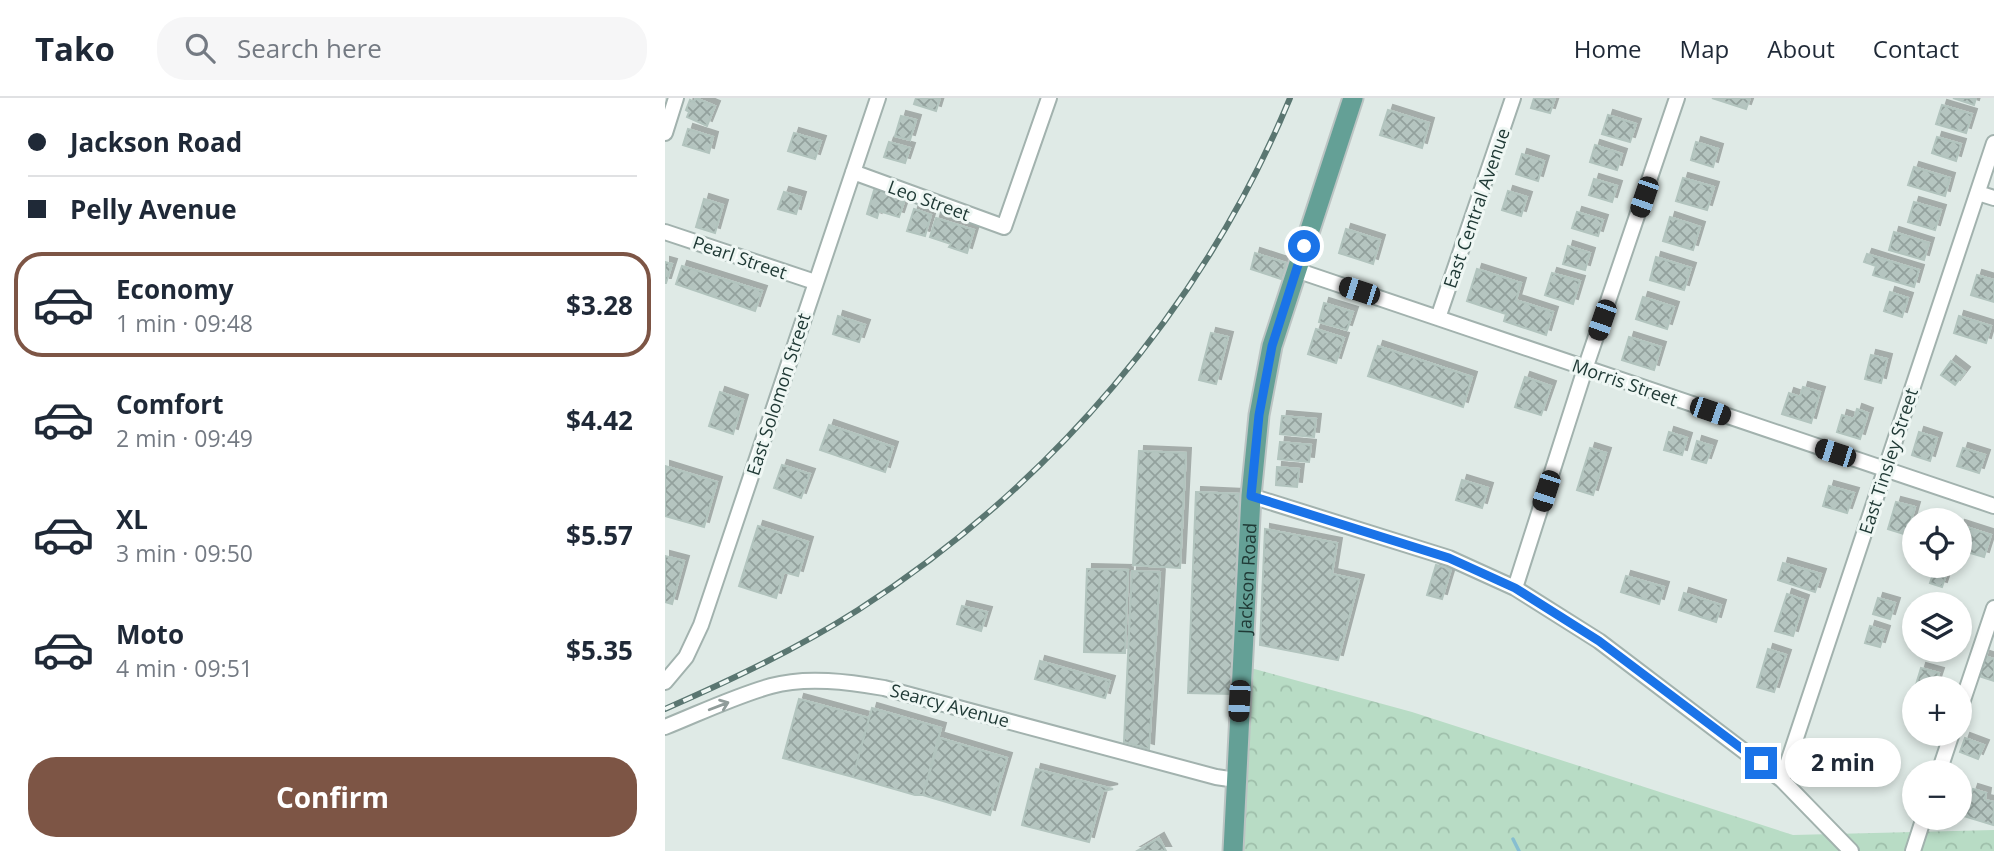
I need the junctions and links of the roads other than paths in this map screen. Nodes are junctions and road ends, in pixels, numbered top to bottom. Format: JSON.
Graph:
{"nodes":[{"id":1,"x":676,"y":98,"type":"edge"},
{"id":2,"x":878,"y":98,"type":"edge"},
{"id":3,"x":1049,"y":98,"type":"edge"},
{"id":4,"x":1353,"y":98,"type":"edge"},
{"id":5,"x":1513,"y":98,"type":"edge"},
{"id":6,"x":1677,"y":98,"type":"edge"},
{"id":7,"x":665,"y":132,"type":"edge"},
{"id":8,"x":1994,"y":143,"type":"edge"},
{"id":9,"x":853,"y":172,"type":"junction"},
{"id":10,"x":1978,"y":193,"type":"junction"},
{"id":11,"x":1994,"y":198,"type":"edge"},
{"id":12,"x":665,"y":232,"type":"edge"},
{"id":13,"x":1296,"y":270,"type":"junction"},
{"id":14,"x":815,"y":282,"type":"junction"},
{"id":15,"x":1438,"y":318,"type":"junction"},
{"id":16,"x":1585,"y":369,"type":"junction"},
{"id":17,"x":1885,"y":469,"type":"junction"},
{"id":18,"x":1251,"y":496,"type":"junction"},
{"id":19,"x":1994,"y":506,"type":"edge"},
{"id":20,"x":1515,"y":588,"type":"junction"},
{"id":21,"x":1994,"y":608,"type":"edge"},
{"id":22,"x":1971,"y":676,"type":"edge"},
{"id":23,"x":665,"y":682,"type":"edge"},
{"id":24,"x":665,"y":727,"type":"edge"},
{"id":25,"x":1236,"y":780,"type":"junction"},
{"id":26,"x":1782,"y":780,"type":"junction"},
{"id":27,"x":1920,"y":830,"type":"edge"},
{"id":28,"x":1233,"y":851,"type":"edge"},
{"id":29,"x":1851,"y":851,"type":"edge"},
{"id":30,"x":1913,"y":851,"type":"edge"}],
"edges":[{"from":1,"to":7,"type":"street"},
{"from":2,"to":9,"type":"street","name":"East Solomon Street"},
{"from":3,"to":9,"type":"street","name":"Leo Street"},
{"from":4,"to":13,"type":"main road","name":"Jackson Road"},
{"from":5,"to":15,"type":"street","name":"East Central Avenue"},
{"from":6,"to":16,"type":"street"},
{"from":8,"to":10,"type":"street","name":"East Tinsley Street"},
{"from":9,"to":14,"type":"street","name":"East Solomon Street"},
{"from":10,"to":11,"type":"street"},
{"from":10,"to":17,"type":"street","name":"East Tinsley Street"},
{"from":12,"to":14,"type":"street","name":"Pearl Street"},
{"from":13,"to":15,"type":"street","name":"Morris Street"},
{"from":13,"to":18,"type":"main road","name":"Jackson Road"},
{"from":14,"to":23,"type":"street","name":"East Solomon Street"},
{"from":15,"to":16,"type":"street","name":"Morris Street"},
{"from":16,"to":17,"type":"street","name":"Morris Street"},
{"from":16,"to":20,"type":"street"},
{"from":17,"to":19,"type":"street","name":"Morris Street"},
{"from":17,"to":26,"type":"street","name":"East Tinsley Street"},
{"from":18,"to":20,"type":"street"},
{"from":18,"to":25,"type":"main road","name":"Jackson Road"},
{"from":20,"to":26,"type":"street"},
{"from":21,"to":22,"type":"street"},
{"from":24,"to":25,"type":"street","name":"Searcy Avenue","one_way":true},
{"from":25,"to":28,"type":"main road","name":"Jackson Road"},
{"from":26,"to":29,"type":"street"},
{"from":27,"to":30,"type":"street"}]}
